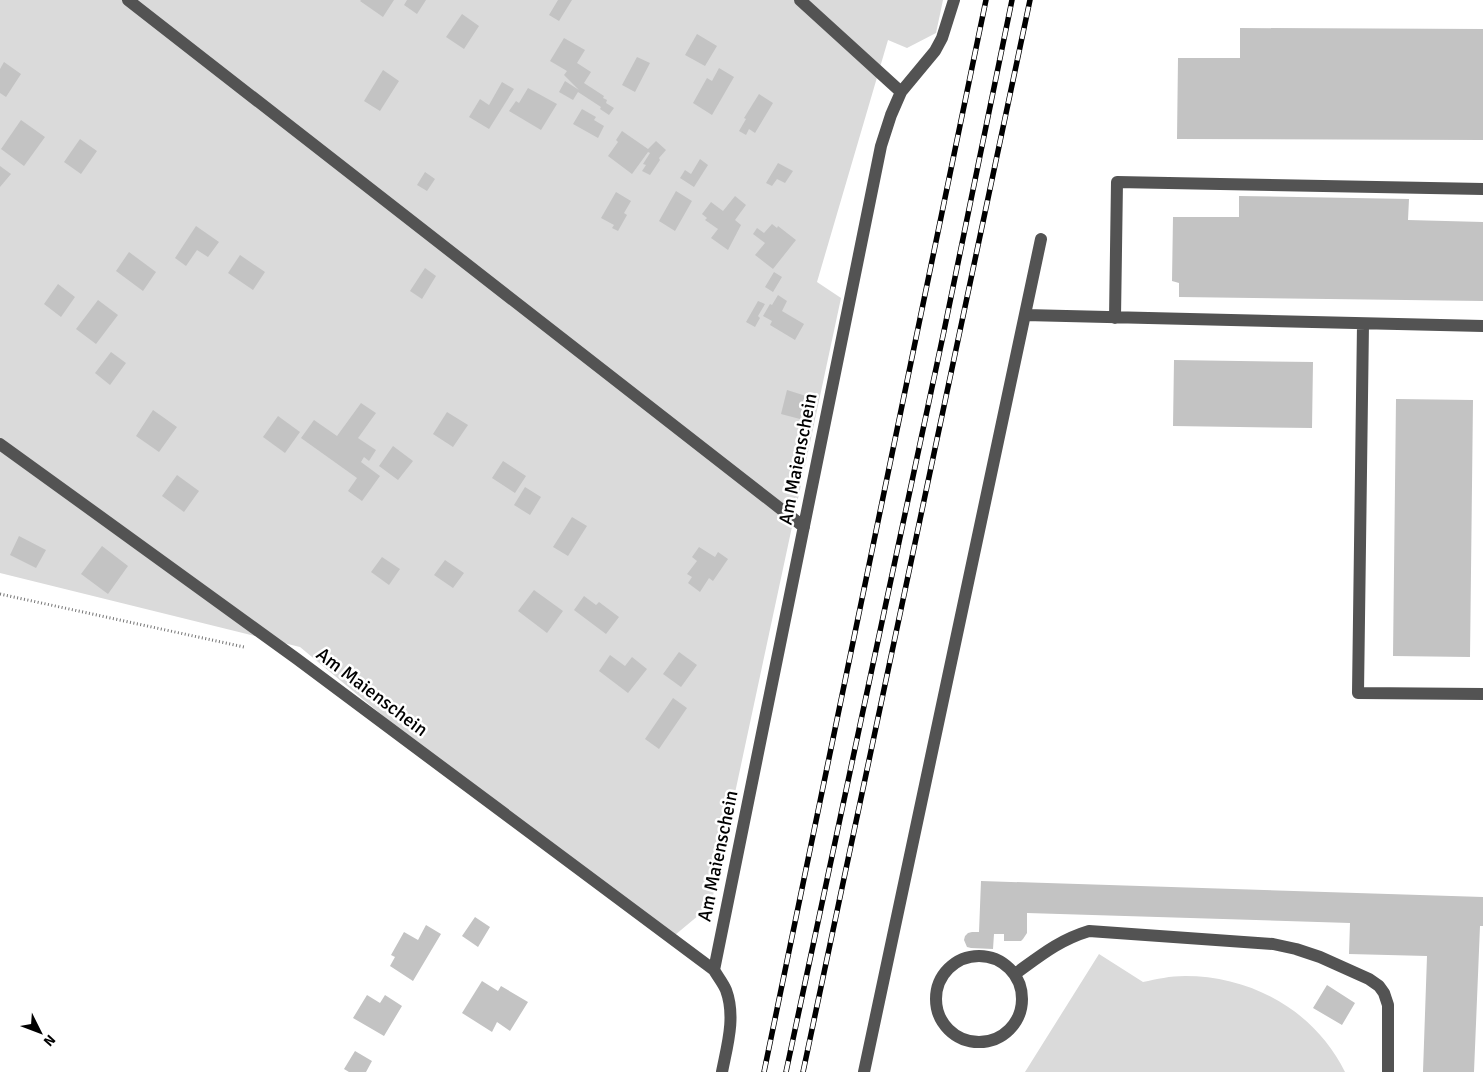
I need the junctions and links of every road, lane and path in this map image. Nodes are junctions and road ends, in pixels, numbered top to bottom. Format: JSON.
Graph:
{"nodes":[{"id":1,"x":128,"y":0,"type":"edge"},
{"id":2,"x":800,"y":0,"type":"edge"},
{"id":3,"x":954,"y":0,"type":"edge"},
{"id":4,"x":901,"y":92,"type":"junction"},
{"id":5,"x":1483,"y":189,"type":"edge"},
{"id":6,"x":1041,"y":239,"type":"dead end"},
{"id":7,"x":1025,"y":315,"type":"junction"},
{"id":8,"x":1115,"y":318,"type":"junction"},
{"id":9,"x":1363,"y":324,"type":"junction"},
{"id":10,"x":1483,"y":326,"type":"edge"},
{"id":11,"x":0,"y":444,"type":"edge"},
{"id":12,"x":804,"y":528,"type":"junction"},
{"id":13,"x":0,"y":594,"type":"edge"},
{"id":14,"x":249,"y":649,"type":"dead end"},
{"id":15,"x":1483,"y":694,"type":"edge"},
{"id":16,"x":714,"y":970,"type":"junction"},
{"id":17,"x":1014,"y":974,"type":"junction"},
{"id":18,"x":722,"y":1072,"type":"edge"},
{"id":19,"x":864,"y":1072,"type":"edge"},
{"id":20,"x":1388,"y":1072,"type":"edge"}],
"edges":[{"from":1,"to":12,"type":"street"},
{"from":2,"to":4,"type":"street"},
{"from":3,"to":4,"type":"street","name":"Am Maienschein"},
{"from":4,"to":12,"type":"street","name":"Am Maienschein"},
{"from":5,"to":8,"type":"street"},
{"from":6,"to":7,"type":"street"},
{"from":7,"to":8,"type":"street"},
{"from":7,"to":19,"type":"street"},
{"from":8,"to":9,"type":"street"},
{"from":9,"to":10,"type":"street"},
{"from":9,"to":15,"type":"street"},
{"from":11,"to":16,"type":"street","name":"Am Maienschein"},
{"from":12,"to":16,"type":"street","name":"Am Maienschein"},
{"from":13,"to":14,"type":"path"},
{"from":16,"to":18,"type":"street","name":"Am Maienschein"},
{"from":17,"to":17,"type":"street"},
{"from":17,"to":20,"type":"street"}]}
